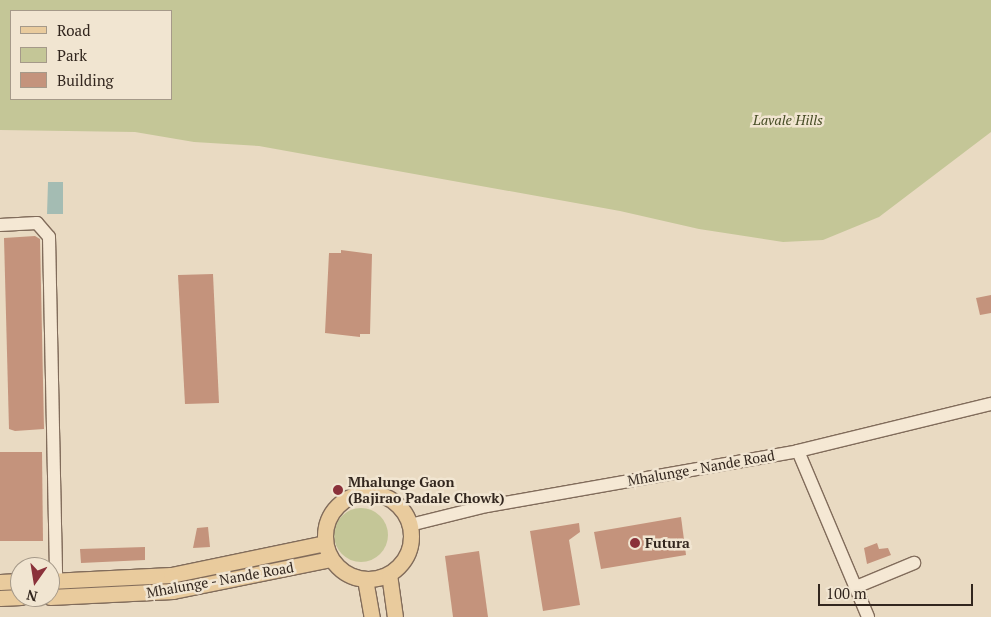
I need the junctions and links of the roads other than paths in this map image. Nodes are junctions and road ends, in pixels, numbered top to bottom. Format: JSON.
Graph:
{"nodes":[{"id":1,"x":0,"y":225,"type":"edge"},
{"id":2,"x":991,"y":404,"type":"edge"},
{"id":3,"x":798,"y":451,"type":"junction"},
{"id":4,"x":410,"y":524,"type":"junction"},
{"id":5,"x":325,"y":543,"type":"junction"},
{"id":6,"x":53,"y":557,"type":"edge"},
{"id":7,"x":330,"y":559,"type":"junction"},
{"id":8,"x":914,"y":563,"type":"dead end"},
{"id":9,"x":389,"y":574,"type":"junction"},
{"id":10,"x":365,"y":579,"type":"junction"},
{"id":11,"x":60,"y":581,"type":"edge"},
{"id":12,"x":856,"y":587,"type":"junction"},
{"id":13,"x":60,"y":597,"type":"edge"},
{"id":14,"x":372,"y":617,"type":"edge"},
{"id":15,"x":395,"y":617,"type":"edge"},
{"id":16,"x":868,"y":617,"type":"edge"}],
"edges":[{"from":1,"to":6,"type":"street"},
{"from":2,"to":3,"type":"street","name":"Mhalunge - Nande Road"},
{"from":3,"to":4,"type":"street","name":"Mhalunge - Nande Road"},
{"from":3,"to":12,"type":"street"},
{"from":4,"to":5,"type":"main road"},
{"from":4,"to":9,"type":"main road"},
{"from":5,"to":7,"type":"main road"},
{"from":5,"to":11,"type":"main road","name":"Mhalunge - Nande Road"},
{"from":7,"to":10,"type":"main road"},
{"from":7,"to":13,"type":"main road","name":"Mhalunge - Nande Road"},
{"from":8,"to":12,"type":"street"},
{"from":9,"to":10,"type":"main road"},
{"from":9,"to":15,"type":"main road"},
{"from":10,"to":14,"type":"main road"},
{"from":12,"to":16,"type":"street"}]}
